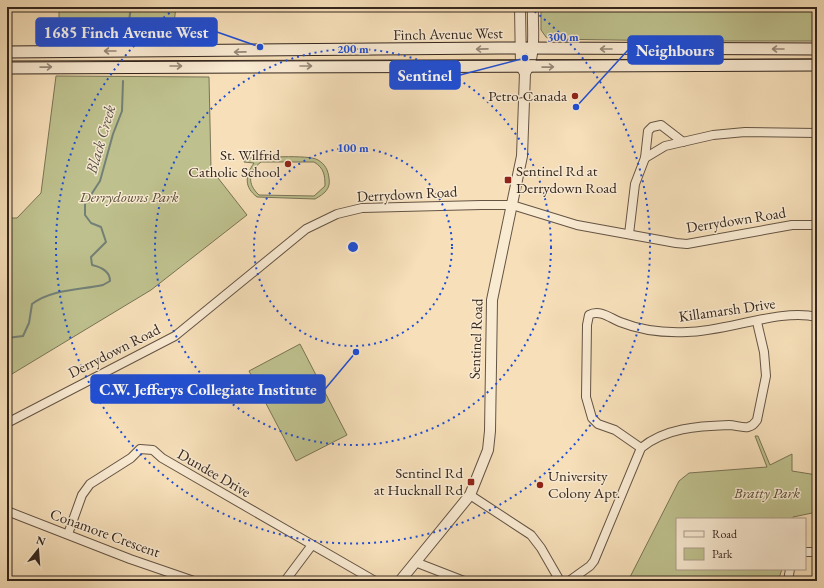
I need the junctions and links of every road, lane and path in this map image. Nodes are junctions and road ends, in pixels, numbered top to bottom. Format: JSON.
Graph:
{"nodes":[{"id":1,"x":520,"y":7,"type":"edge"},
{"id":2,"x":533,"y":7,"type":"edge"},
{"id":3,"x":520,"y":48,"type":"junction"},
{"id":4,"x":532,"y":49,"type":"junction"},
{"id":5,"x":817,"y":49,"type":"edge"},
{"id":6,"x":7,"y":52,"type":"edge"},
{"id":7,"x":817,"y":65,"type":"edge"},
{"id":8,"x":7,"y":68,"type":"edge"},
{"id":9,"x":525,"y":69,"type":"junction"},
{"id":10,"x":817,"y":133,"type":"edge"},
{"id":11,"x":683,"y":142,"type":"junction"},
{"id":12,"x":645,"y":158,"type":"junction"},
{"id":13,"x":512,"y":205,"type":"junction"},
{"id":14,"x":817,"y":225,"type":"edge"},
{"id":15,"x":629,"y":234,"type":"junction"},
{"id":16,"x":817,"y":317,"type":"edge"},
{"id":17,"x":757,"y":322,"type":"junction"},
{"id":18,"x":7,"y":423,"type":"edge"},
{"id":19,"x":641,"y":448,"type":"junction"},
{"id":20,"x":470,"y":495,"type":"junction"},
{"id":21,"x":7,"y":511,"type":"edge"},
{"id":22,"x":68,"y":534,"type":"junction"},
{"id":23,"x":312,"y":545,"type":"junction"},
{"id":24,"x":806,"y":552,"type":"edge"},
{"id":25,"x":817,"y":552,"type":"edge"},
{"id":26,"x":415,"y":562,"type":"junction"},
{"id":27,"x":790,"y":570,"type":"edge"},
{"id":28,"x":194,"y":581,"type":"edge"},
{"id":29,"x":285,"y":581,"type":"edge"},
{"id":30,"x":375,"y":581,"type":"edge"},
{"id":31,"x":400,"y":581,"type":"edge"},
{"id":32,"x":464,"y":581,"type":"edge"},
{"id":33,"x":560,"y":581,"type":"edge"},
{"id":34,"x":569,"y":581,"type":"edge"},
{"id":35,"x":788,"y":581,"type":"edge"}],
"edges":[{"from":1,"to":3,"type":"street","name":"Sentinel Road"},
{"from":2,"to":4,"type":"street","name":"Sentinel Road"},
{"from":3,"to":4,"type":"main road","name":"Finch Avenue West"},
{"from":3,"to":6,"type":"main road","name":"Finch Avenue West","one_way":true},
{"from":3,"to":9,"type":"street","name":"Sentinel Road"},
{"from":5,"to":4,"type":"main road","name":"Finch Avenue West","one_way":true},
{"from":4,"to":9,"type":"street","name":"Sentinel Road"},
{"from":9,"to":7,"type":"main road","name":"Finch Avenue West","one_way":true},
{"from":8,"to":9,"type":"main road","name":"Finch Avenue West","one_way":true},
{"from":9,"to":13,"type":"street","name":"Sentinel Road"},
{"from":10,"to":11,"type":"street"},
{"from":11,"to":12,"type":"street"},
{"from":11,"to":12,"type":"street"},
{"from":12,"to":15,"type":"street"},
{"from":13,"to":15,"type":"street","name":"Derrydown Road"},
{"from":13,"to":18,"type":"street","name":"Derrydown Road"},
{"from":13,"to":20,"type":"street","name":"Sentinel Road"},
{"from":14,"to":15,"type":"street","name":"Derrydown Road"},
{"from":16,"to":17,"type":"street","name":"Killamarsh Drive"},
{"from":17,"to":19,"type":"street"},
{"from":17,"to":19,"type":"street","name":"Killamarsh Drive"},
{"from":19,"to":34,"type":"street"},
{"from":20,"to":26,"type":"street","name":"Sentinel Road"},
{"from":20,"to":33,"type":"street"},
{"from":21,"to":22,"type":"street","name":"Conamore Crescent"},
{"from":22,"to":23,"type":"street","name":"Dundee Drive"},
{"from":22,"to":28,"type":"street","name":"Conamore Crescent"},
{"from":23,"to":29,"type":"street"},
{"from":23,"to":30,"type":"street","name":"Dundee Drive"},
{"from":24,"to":25,"type":"street"},
{"from":26,"to":31,"type":"street","name":"Sentinel Road"},
{"from":26,"to":32,"type":"street"},
{"from":27,"to":35,"type":"street"}]}
